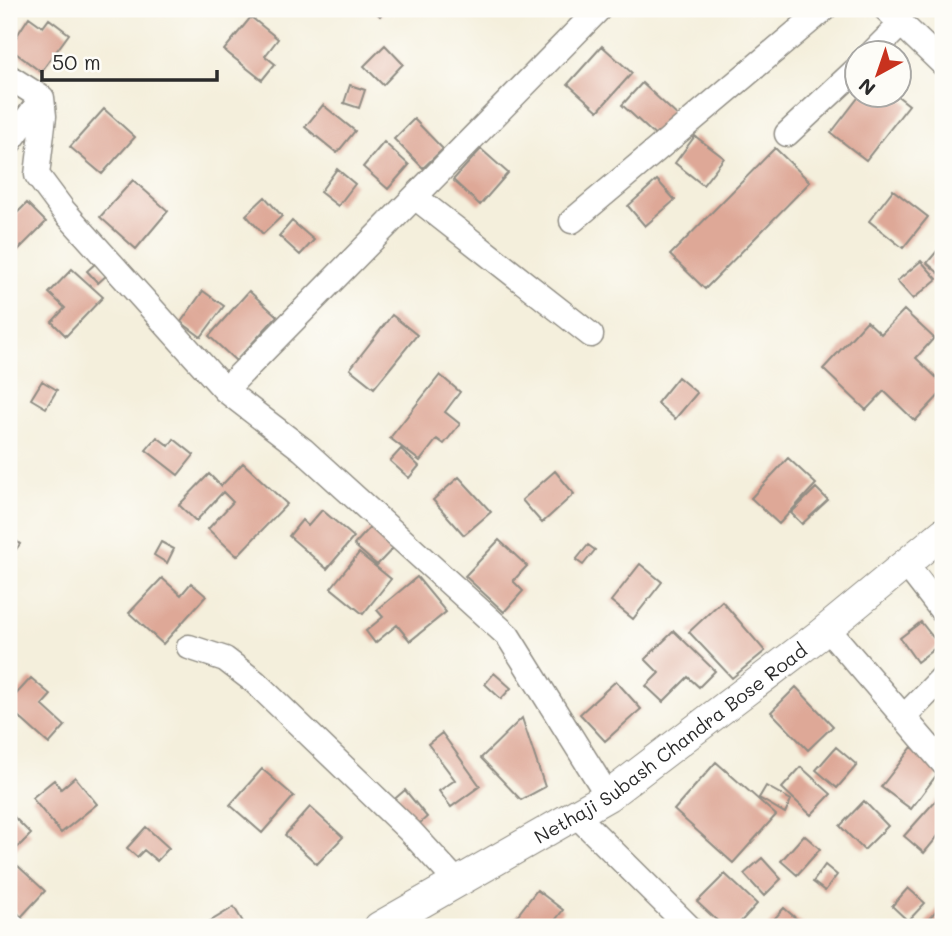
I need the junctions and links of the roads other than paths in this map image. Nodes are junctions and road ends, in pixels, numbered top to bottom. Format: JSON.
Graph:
{"nodes":[{"id":1,"x":599,"y":9,"type":"edge"},
{"id":2,"x":824,"y":9,"type":"edge"},
{"id":3,"x":894,"y":16,"type":"edge"},
{"id":4,"x":881,"y":38,"type":"edge"},
{"id":5,"x":943,"y":64,"type":"edge"},
{"id":6,"x":9,"y":77,"type":"edge"},
{"id":7,"x":844,"y":81,"type":"edge"},
{"id":8,"x":42,"y":98,"type":"junction"},
{"id":9,"x":787,"y":134,"type":"dead end"},
{"id":10,"x":9,"y":143,"type":"edge"},
{"id":11,"x":415,"y":197,"type":"junction"},
{"id":12,"x":572,"y":220,"type":"dead end"},
{"id":13,"x":592,"y":335,"type":"dead end"},
{"id":14,"x":225,"y":390,"type":"junction"},
{"id":15,"x":943,"y":533,"type":"edge"},
{"id":16,"x":905,"y":563,"type":"junction"},
{"id":17,"x":943,"y":612,"type":"edge"},
{"id":18,"x":827,"y":628,"type":"junction"},
{"id":19,"x":189,"y":647,"type":"dead end"},
{"id":20,"x":943,"y":677,"type":"edge"},
{"id":21,"x":904,"y":717,"type":"junction"},
{"id":22,"x":943,"y":762,"type":"edge"},
{"id":23,"x":608,"y":796,"type":"junction"},
{"id":24,"x":576,"y":815,"type":"junction"},
{"id":25,"x":457,"y":882,"type":"junction"},
{"id":26,"x":9,"y":922,"type":"edge"},
{"id":27,"x":13,"y":927,"type":"edge"},
{"id":28,"x":379,"y":927,"type":"edge"},
{"id":29,"x":689,"y":927,"type":"edge"}],
"edges":[{"from":1,"to":11,"type":"street"},
{"from":2,"to":12,"type":"street"},
{"from":3,"to":4,"type":"street"},
{"from":3,"to":5,"type":"street"},
{"from":6,"to":8,"type":"street"},
{"from":7,"to":9,"type":"street"},
{"from":8,"to":10,"type":"street"},
{"from":8,"to":14,"type":"street"},
{"from":11,"to":13,"type":"street"},
{"from":11,"to":14,"type":"street"},
{"from":14,"to":23,"type":"street"},
{"from":15,"to":16,"type":"main road","name":"Nethaji Subash Chandra Bose Road"},
{"from":16,"to":17,"type":"street"},
{"from":16,"to":18,"type":"main road","name":"Nethaji Subash Chandra Bose Road"},
{"from":18,"to":21,"type":"street"},
{"from":18,"to":23,"type":"main road","name":"Nethaji Subash Chandra Bose Road"},
{"from":19,"to":25,"type":"street"},
{"from":20,"to":21,"type":"street"},
{"from":21,"to":22,"type":"street"},
{"from":23,"to":24,"type":"main road","name":"Nethaji Subash Chandra Bose Road"},
{"from":24,"to":25,"type":"main road","name":"Nethaji Subash Chandra Bose Road"},
{"from":24,"to":29,"type":"street"},
{"from":25,"to":28,"type":"main road","name":"Nethaji Subash Chandra Bose Road"},
{"from":26,"to":27,"type":"street"}]}
